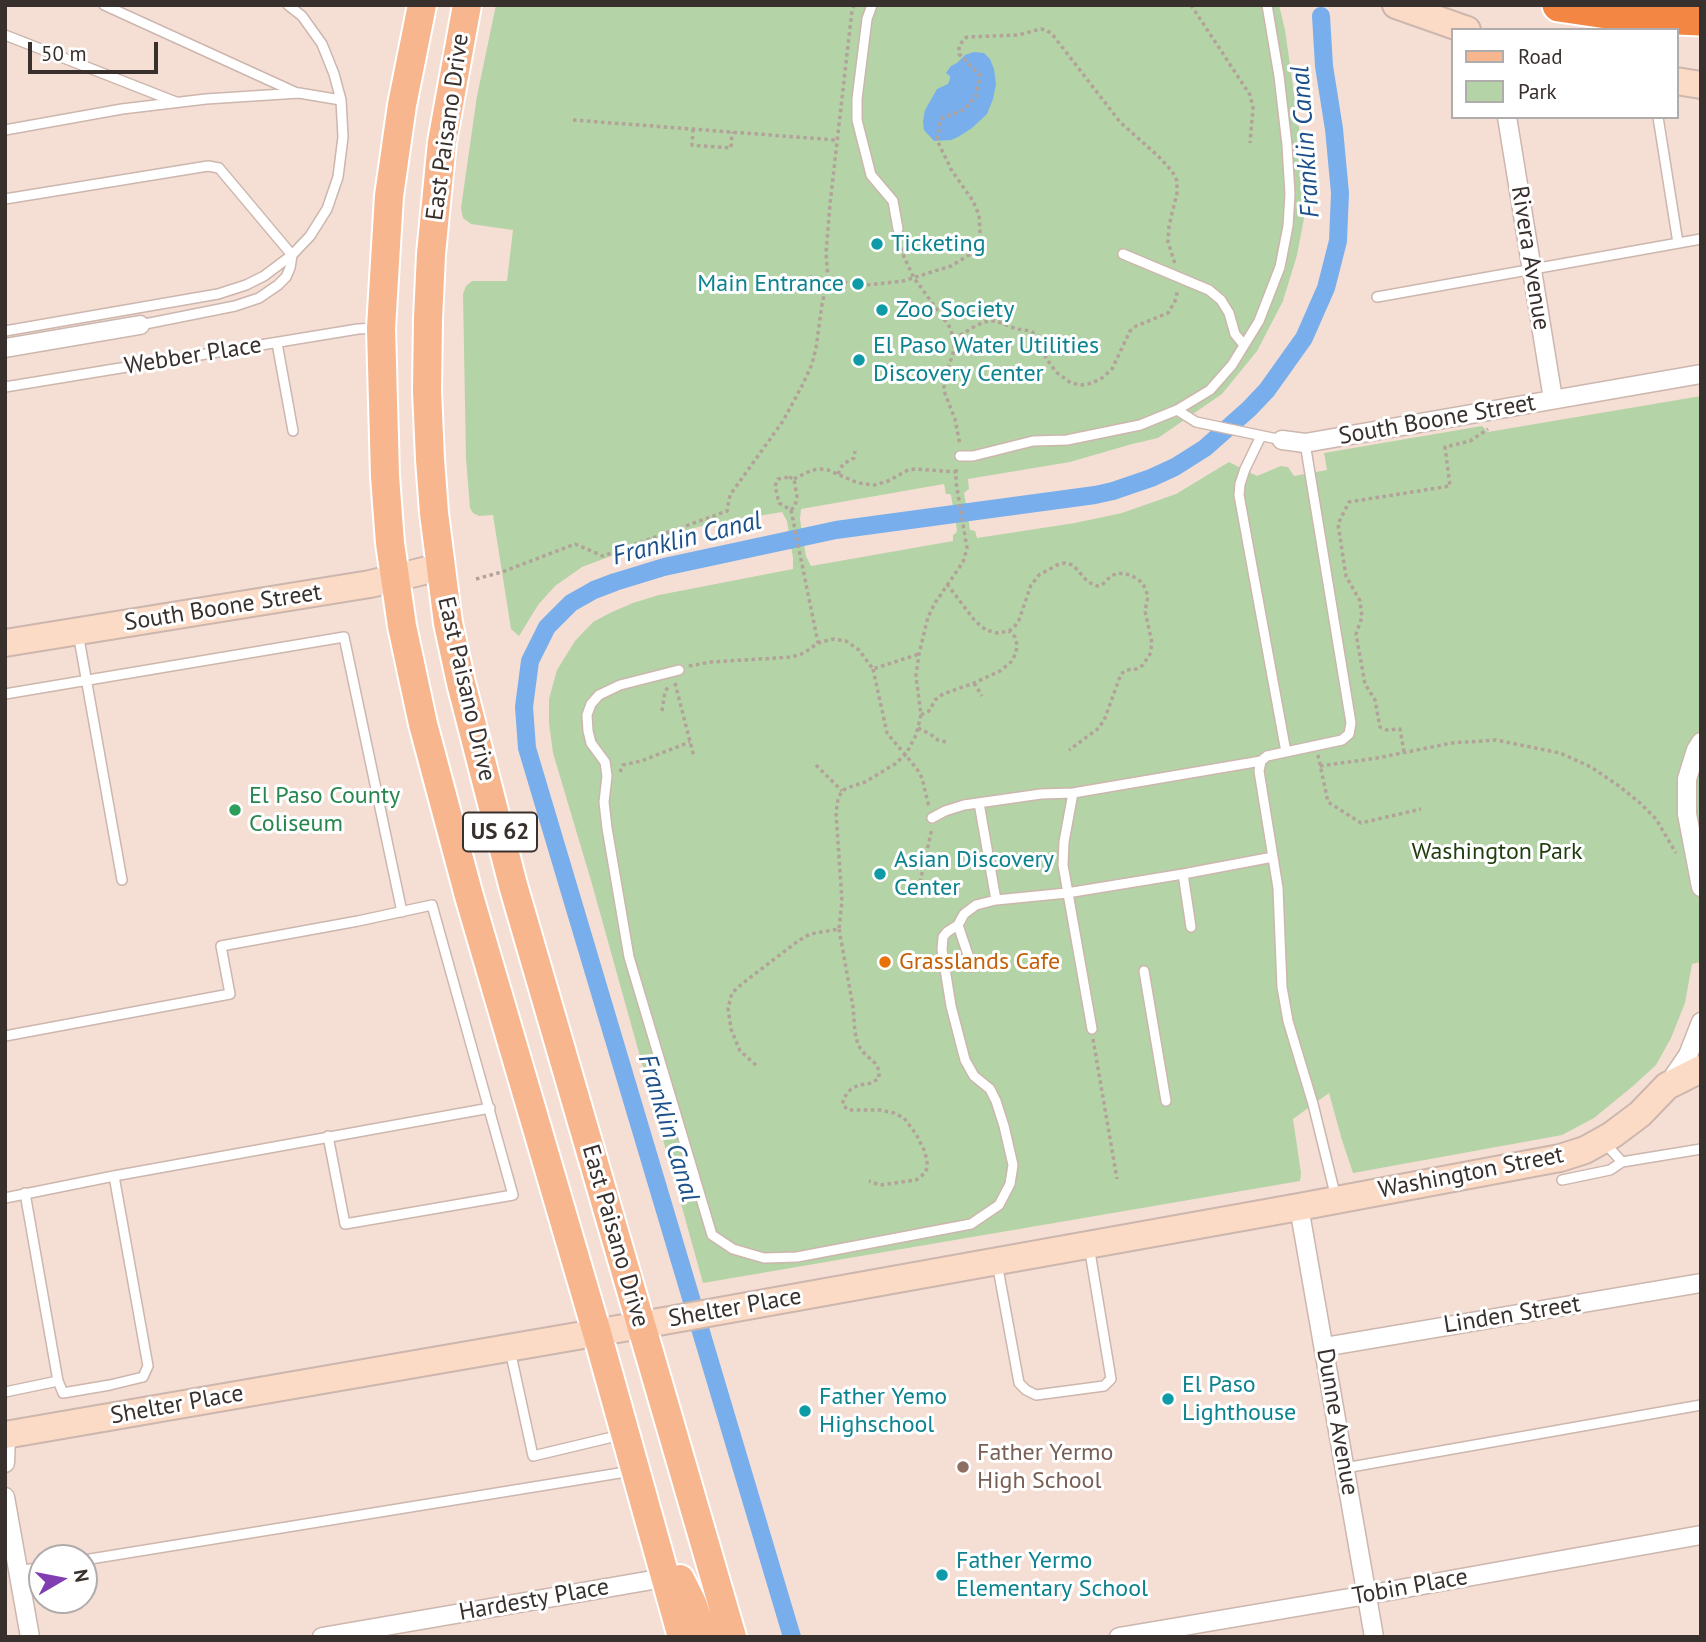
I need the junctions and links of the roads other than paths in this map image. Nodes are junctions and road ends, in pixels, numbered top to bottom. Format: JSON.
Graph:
{"nodes":[{"id":1,"x":104,"y":5,"type":"edge"},
{"id":2,"x":288,"y":5,"type":"edge"},
{"id":3,"x":410,"y":5,"type":"edge"},
{"id":4,"x":422,"y":5,"type":"edge"},
{"id":5,"x":467,"y":5,"type":"edge"},
{"id":6,"x":479,"y":5,"type":"edge"},
{"id":7,"x":872,"y":5,"type":"edge"},
{"id":8,"x":1267,"y":5,"type":"edge"},
{"id":9,"x":1396,"y":5,"type":"edge"},
{"id":10,"x":1559,"y":5,"type":"edge"},
{"id":11,"x":1701,"y":19,"type":"edge"},
{"id":12,"x":1460,"y":28,"type":"edge"},
{"id":13,"x":5,"y":35,"type":"edge"},
{"id":14,"x":413,"y":43,"type":"junction"},
{"id":15,"x":457,"y":56,"type":"junction"},
{"id":16,"x":1678,"y":81,"type":"edge"},
{"id":17,"x":1701,"y":86,"type":"edge"},
{"id":18,"x":299,"y":93,"type":"junction"},
{"id":19,"x":341,"y":100,"type":"junction"},
{"id":20,"x":178,"y":103,"type":"junction"},
{"id":21,"x":1507,"y":119,"type":"edge"},
{"id":22,"x":1658,"y":119,"type":"edge"},
{"id":23,"x":5,"y":130,"type":"edge"},
{"id":24,"x":5,"y":198,"type":"edge"},
{"id":25,"x":898,"y":229,"type":"road end"},
{"id":26,"x":1701,"y":239,"type":"edge"},
{"id":27,"x":1678,"y":243,"type":"junction"},
{"id":28,"x":385,"y":251,"type":"junction"},
{"id":29,"x":431,"y":254,"type":"junction"},
{"id":30,"x":1123,"y":254,"type":"dead end"},
{"id":31,"x":292,"y":255,"type":"junction"},
{"id":32,"x":1532,"y":270,"type":"junction"},
{"id":33,"x":1377,"y":297,"type":"dead end"},
{"id":34,"x":140,"y":325,"type":"joint"},
{"id":35,"x":381,"y":328,"type":"junction"},
{"id":36,"x":5,"y":331,"type":"edge"},
{"id":37,"x":277,"y":342,"type":"junction"},
{"id":38,"x":1244,"y":345,"type":"junction"},
{"id":39,"x":5,"y":348,"type":"edge"},
{"id":40,"x":1701,"y":374,"type":"edge"},
{"id":41,"x":5,"y":387,"type":"edge"},
{"id":42,"x":1553,"y":399,"type":"junction"},
{"id":43,"x":1177,"y":410,"type":"junction"},
{"id":44,"x":293,"y":431,"type":"dead end"},
{"id":45,"x":1257,"y":435,"type":"junction"},
{"id":46,"x":1282,"y":440,"type":"joint"},
{"id":47,"x":1305,"y":443,"type":"junction"},
{"id":48,"x":960,"y":456,"type":"road end"},
{"id":49,"x":440,"y":567,"type":"junction"},
{"id":50,"x":395,"y":578,"type":"junction"},
{"id":51,"x":78,"y":631,"type":"junction"},
{"id":52,"x":5,"y":643,"type":"edge"},
{"id":53,"x":679,"y":670,"type":"road end"},
{"id":54,"x":87,"y":680,"type":"junction"},
{"id":55,"x":5,"y":694,"type":"edge"},
{"id":56,"x":1701,"y":742,"type":"edge"},
{"id":57,"x":1286,"y":752,"type":"junction"},
{"id":58,"x":1261,"y":761,"type":"junction"},
{"id":59,"x":1073,"y":793,"type":"junction"},
{"id":60,"x":978,"y":803,"type":"junction"},
{"id":61,"x":932,"y":818,"type":"road end"},
{"id":62,"x":1273,"y":857,"type":"junction"},
{"id":63,"x":1183,"y":874,"type":"junction"},
{"id":64,"x":122,"y":880,"type":"dead end"},
{"id":65,"x":1701,"y":887,"type":"edge"},
{"id":66,"x":1067,"y":893,"type":"junction"},
{"id":67,"x":996,"y":900,"type":"junction"},
{"id":68,"x":402,"y":912,"type":"junction"},
{"id":69,"x":958,"y":925,"type":"junction"},
{"id":70,"x":1191,"y":927,"type":"dead end"},
{"id":71,"x":972,"y":967,"type":"dead end"},
{"id":72,"x":1144,"y":971,"type":"dead end"},
{"id":73,"x":1701,"y":1022,"type":"edge"},
{"id":74,"x":1092,"y":1029,"type":"road end"},
{"id":75,"x":5,"y":1036,"type":"edge"},
{"id":76,"x":1686,"y":1079,"type":"edge"},
{"id":77,"x":1166,"y":1101,"type":"dead end"},
{"id":78,"x":490,"y":1108,"type":"junction"},
{"id":79,"x":328,"y":1136,"type":"junction"},
{"id":80,"x":1602,"y":1140,"type":"junction"},
{"id":81,"x":1701,"y":1149,"type":"edge"},
{"id":82,"x":1622,"y":1162,"type":"junction"},
{"id":83,"x":114,"y":1176,"type":"junction"},
{"id":84,"x":1562,"y":1180,"type":"dead end"},
{"id":85,"x":25,"y":1193,"type":"junction"},
{"id":86,"x":5,"y":1198,"type":"edge"},
{"id":87,"x":1336,"y":1200,"type":"junction"},
{"id":88,"x":1300,"y":1207,"type":"junction"},
{"id":89,"x":1089,"y":1245,"type":"junction"},
{"id":90,"x":996,"y":1262,"type":"junction"},
{"id":91,"x":1701,"y":1283,"type":"edge"},
{"id":92,"x":641,"y":1325,"type":"junction"},
{"id":93,"x":597,"y":1333,"type":"junction"},
{"id":94,"x":1324,"y":1347,"type":"junction"},
{"id":95,"x":509,"y":1348,"type":"junction"},
{"id":96,"x":58,"y":1381,"type":"junction"},
{"id":97,"x":5,"y":1392,"type":"edge"},
{"id":98,"x":1701,"y":1405,"type":"edge"},
{"id":99,"x":5,"y":1433,"type":"edge"},
{"id":100,"x":625,"y":1434,"type":"junction"},
{"id":101,"x":5,"y":1463,"type":"edge"},
{"id":102,"x":1345,"y":1468,"type":"junction"},
{"id":103,"x":635,"y":1470,"type":"junction"},
{"id":104,"x":5,"y":1497,"type":"edge"},
{"id":105,"x":1701,"y":1535,"type":"edge"},
{"id":106,"x":655,"y":1543,"type":"junction"},
{"id":107,"x":98,"y":1558,"type":"edge"},
{"id":108,"x":28,"y":1569,"type":"edge"},
{"id":109,"x":18,"y":1570,"type":"junction"},
{"id":110,"x":664,"y":1578,"type":"junction"},
{"id":111,"x":1367,"y":1595,"type":"junction"},
{"id":112,"x":30,"y":1637,"type":"edge"},
{"id":113,"x":322,"y":1637,"type":"edge"},
{"id":114,"x":682,"y":1637,"type":"edge"},
{"id":115,"x":704,"y":1637,"type":"edge"},
{"id":116,"x":732,"y":1637,"type":"edge"},
{"id":117,"x":1119,"y":1637,"type":"edge"},
{"id":118,"x":1374,"y":1637,"type":"edge"}],
"edges":[{"from":1,"to":18,"type":"lane"},
{"from":2,"to":19,"type":"lane"},
{"from":3,"to":14,"type":"main road"},
{"from":4,"to":14,"type":"main road","name":"East Paisano Drive","number":"US 62"},
{"from":5,"to":15,"type":"main road","name":"East Paisano Drive","number":"US 62"},
{"from":6,"to":15,"type":"main road"},
{"from":7,"to":25,"type":"lane"},
{"from":8,"to":38,"type":"lane"},
{"from":9,"to":12,"type":"street"},
{"from":10,"to":11,"type":"highway"},
{"from":13,"to":20,"type":"lane"},
{"from":14,"to":28,"type":"main road","name":"East Paisano Drive","number":"US 62"},
{"from":15,"to":29,"type":"main road","name":"East Paisano Drive","number":"US 62"},
{"from":16,"to":17,"type":"street"},
{"from":18,"to":19,"type":"lane"},
{"from":18,"to":20,"type":"lane"},
{"from":19,"to":31,"type":"lane"},
{"from":20,"to":23,"type":"lane"},
{"from":21,"to":32,"type":"street","name":"Rivera Avenue"},
{"from":22,"to":27,"type":"lane"},
{"from":24,"to":31,"type":"lane"},
{"from":26,"to":27,"type":"lane"},
{"from":27,"to":32,"type":"lane"},
{"from":28,"to":29,"type":"main road"},
{"from":28,"to":35,"type":"main road","name":"East Paisano Drive","number":"US 62"},
{"from":29,"to":49,"type":"main road","name":"East Paisano Drive","number":"US 62"},
{"from":30,"to":38,"type":"lane"},
{"from":31,"to":34,"type":"lane"},
{"from":31,"to":36,"type":"lane"},
{"from":32,"to":33,"type":"lane"},
{"from":32,"to":42,"type":"street","name":"Rivera Avenue"},
{"from":34,"to":39,"type":"street"},
{"from":35,"to":37,"type":"lane","name":"Webber Place"},
{"from":35,"to":50,"type":"main road","name":"East Paisano Drive","number":"US 62"},
{"from":37,"to":41,"type":"lane","name":"Webber Place"},
{"from":37,"to":44,"type":"lane"},
{"from":38,"to":43,"type":"lane"},
{"from":40,"to":42,"type":"street","name":"South Boone Street"},
{"from":42,"to":47,"type":"street","name":"South Boone Street"},
{"from":43,"to":45,"type":"lane","name":"South Boone Street"},
{"from":43,"to":48,"type":"lane"},
{"from":45,"to":46,"type":"lane","name":"South Boone Street"},
{"from":45,"to":57,"type":"lane"},
{"from":46,"to":47,"type":"street","name":"South Boone Street"},
{"from":47,"to":57,"type":"lane"},
{"from":49,"to":50,"type":"street","name":"South Boone Street"},
{"from":49,"to":92,"type":"main road","name":"East Paisano Drive","number":"US 62"},
{"from":50,"to":51,"type":"street","name":"South Boone Street"},
{"from":50,"to":93,"type":"main road","name":"East Paisano Drive","number":"US 62"},
{"from":51,"to":52,"type":"street","name":"South Boone Street"},
{"from":51,"to":54,"type":"lane"},
{"from":53,"to":69,"type":"lane"},
{"from":54,"to":55,"type":"lane"},
{"from":54,"to":64,"type":"lane"},
{"from":54,"to":68,"type":"lane"},
{"from":56,"to":65,"type":"street"},
{"from":57,"to":58,"type":"lane"},
{"from":58,"to":59,"type":"lane"},
{"from":58,"to":62,"type":"lane"},
{"from":59,"to":60,"type":"lane"},
{"from":59,"to":66,"type":"lane"},
{"from":60,"to":61,"type":"lane"},
{"from":60,"to":67,"type":"lane"},
{"from":62,"to":63,"type":"lane"},
{"from":62,"to":87,"type":"lane"},
{"from":63,"to":66,"type":"lane"},
{"from":63,"to":70,"type":"lane"},
{"from":66,"to":67,"type":"lane"},
{"from":66,"to":74,"type":"lane"},
{"from":67,"to":69,"type":"lane"},
{"from":68,"to":75,"type":"lane"},
{"from":68,"to":78,"type":"lane"},
{"from":69,"to":71,"type":"lane"},
{"from":72,"to":77,"type":"lane"},
{"from":73,"to":76,"type":"street"},
{"from":76,"to":80,"type":"street","name":"Washington Street"},
{"from":78,"to":79,"type":"lane"},
{"from":78,"to":79,"type":"lane"},
{"from":79,"to":83,"type":"lane"},
{"from":80,"to":82,"type":"lane"},
{"from":80,"to":87,"type":"street","name":"Washington Street"},
{"from":81,"to":82,"type":"lane"},
{"from":82,"to":84,"type":"lane"},
{"from":83,"to":85,"type":"lane"},
{"from":83,"to":96,"type":"lane"},
{"from":85,"to":86,"type":"lane"},
{"from":85,"to":96,"type":"lane"},
{"from":87,"to":88,"type":"street","name":"Washington Street"},
{"from":88,"to":89,"type":"street","name":"Shelter Place"},
{"from":88,"to":94,"type":"street","name":"Dunne Avenue"},
{"from":89,"to":90,"type":"street","name":"Shelter Place"},
{"from":89,"to":90,"type":"lane"},
{"from":90,"to":92,"type":"street","name":"Shelter Place"},
{"from":91,"to":94,"type":"street","name":"Linden Street"},
{"from":92,"to":93,"type":"street","name":"Shelter Place"},
{"from":92,"to":116,"type":"main road","name":"East Paisano Drive","number":"US 62"},
{"from":93,"to":95,"type":"street","name":"Shelter Place"},
{"from":93,"to":100,"type":"main road","name":"East Paisano Drive","number":"US 62"},
{"from":94,"to":102,"type":"street","name":"Dunne Avenue"},
{"from":95,"to":99,"type":"street","name":"Shelter Place"},
{"from":95,"to":100,"type":"lane"},
{"from":96,"to":97,"type":"lane"},
{"from":98,"to":102,"type":"lane"},
{"from":99,"to":101,"type":"street"},
{"from":100,"to":103,"type":"main road","name":"East Paisano Drive","number":"US 62"},
{"from":102,"to":111,"type":"street","name":"Dunne Avenue"},
{"from":103,"to":106,"type":"main road","name":"East Paisano Drive","number":"US 62"},
{"from":103,"to":107,"type":"lane"},
{"from":104,"to":109,"type":"street"},
{"from":105,"to":111,"type":"street","name":"Tobin Place"},
{"from":106,"to":110,"type":"main road","name":"East Paisano Drive","number":"US 62"},
{"from":106,"to":115,"type":"main road"},
{"from":108,"to":109,"type":"lane"},
{"from":109,"to":112,"type":"street"},
{"from":110,"to":113,"type":"street","name":"Hardesty Place"},
{"from":110,"to":114,"type":"main road","name":"East Paisano Drive","number":"US 62"},
{"from":111,"to":117,"type":"street","name":"Tobin Place"},
{"from":111,"to":118,"type":"street","name":"Dunne Avenue"}]}
